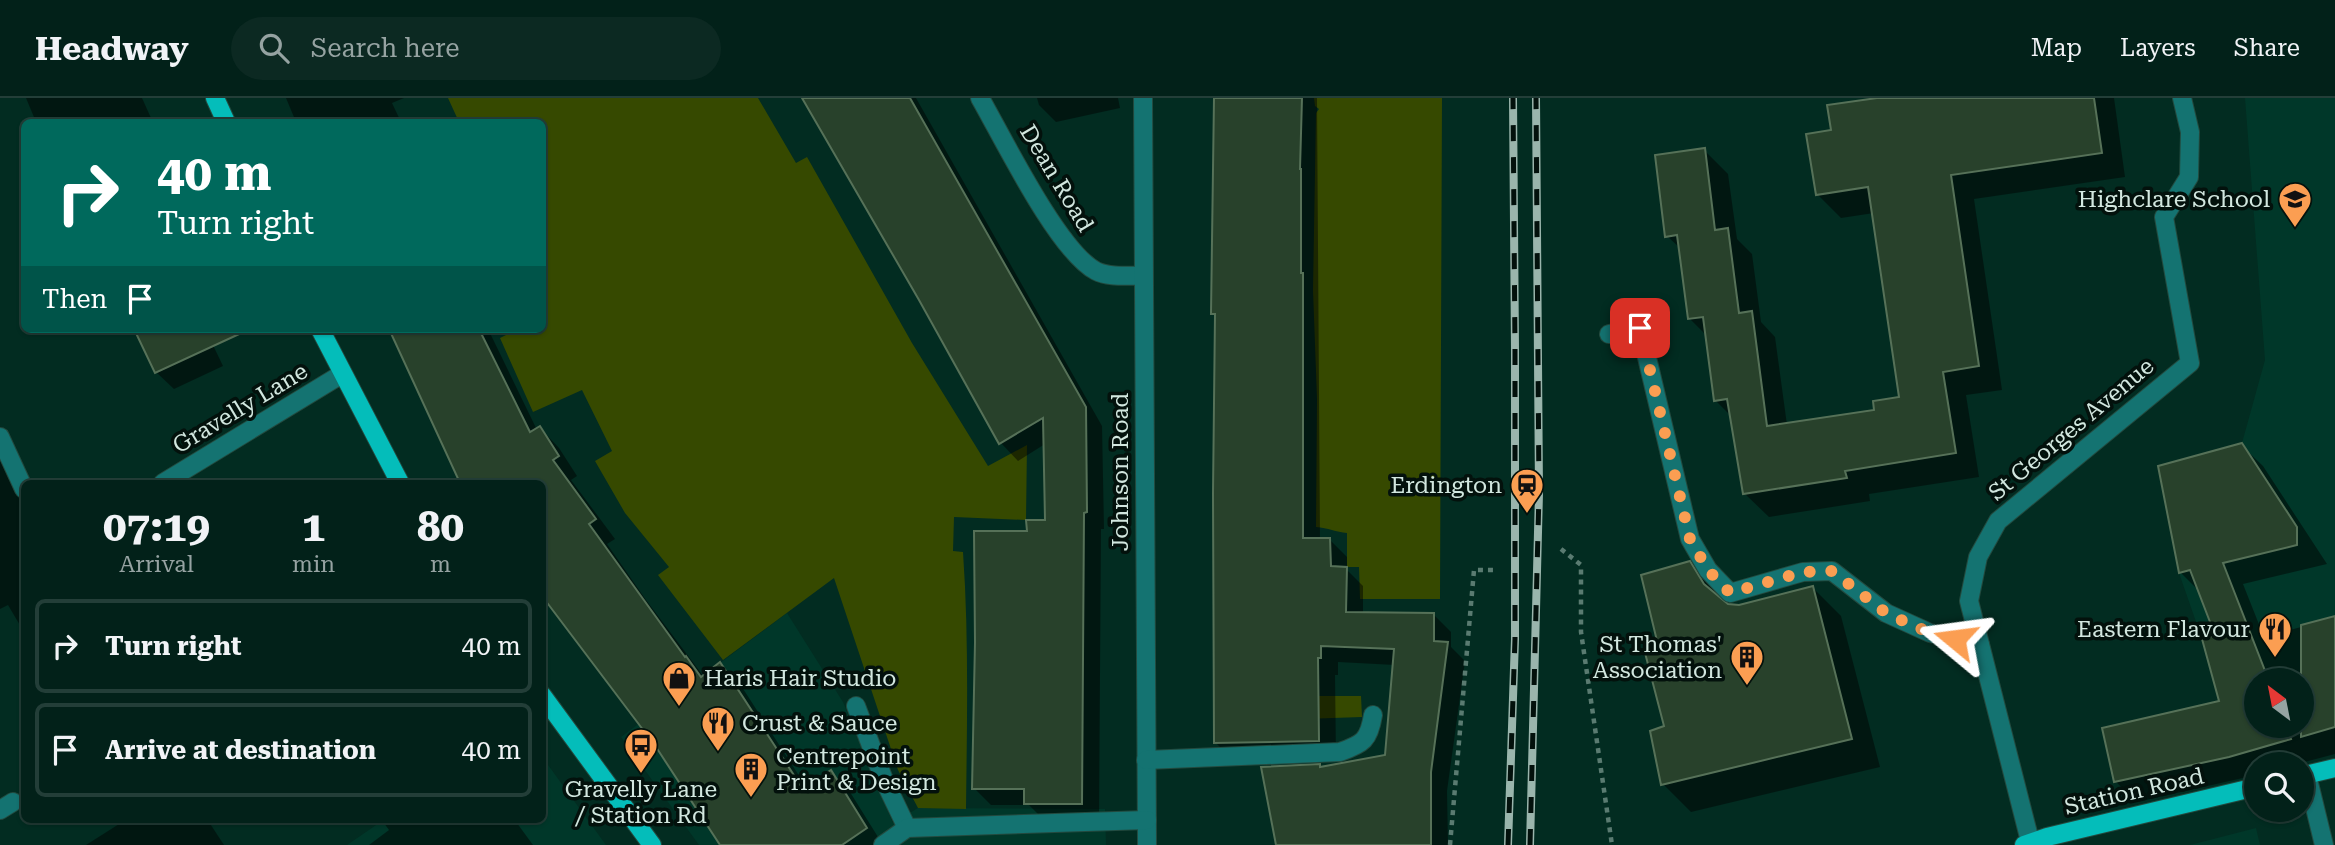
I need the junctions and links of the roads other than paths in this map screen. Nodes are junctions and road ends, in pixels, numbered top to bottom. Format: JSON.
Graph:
{"nodes":[{"id":1,"x":215,"y":98,"type":"edge"},
{"id":2,"x":981,"y":98,"type":"edge"},
{"id":3,"x":1143,"y":98,"type":"edge"},
{"id":4,"x":2182,"y":98,"type":"edge"},
{"id":5,"x":225,"y":119,"type":"edge"},
{"id":6,"x":1143,"y":276,"type":"junction"},
{"id":7,"x":322,"y":333,"type":"edge"},
{"id":8,"x":1609,"y":334,"type":"dead end"},
{"id":9,"x":342,"y":374,"type":"junction"},
{"id":10,"x":0,"y":438,"type":"edge"},
{"id":11,"x":168,"y":480,"type":"edge"},
{"id":12,"x":398,"y":480,"type":"edge"},
{"id":13,"x":21,"y":483,"type":"edge"},
{"id":14,"x":1980,"y":645,"type":"junction"},
{"id":15,"x":546,"y":700,"type":"edge"},
{"id":16,"x":856,"y":706,"type":"dead end"},
{"id":17,"x":1374,"y":715,"type":"dead end"},
{"id":18,"x":1146,"y":760,"type":"junction"},
{"id":19,"x":2335,"y":768,"type":"edge"},
{"id":20,"x":2314,"y":773,"type":"edge"},
{"id":21,"x":2244,"y":790,"type":"edge"},
{"id":22,"x":2314,"y":810,"type":"edge"},
{"id":23,"x":1147,"y":820,"type":"junction"},
{"id":24,"x":907,"y":828,"type":"junction"},
{"id":25,"x":2028,"y":844,"type":"edge"},
{"id":26,"x":652,"y":845,"type":"edge"},
{"id":27,"x":883,"y":845,"type":"edge"},
{"id":28,"x":1147,"y":845,"type":"edge"},
{"id":29,"x":2324,"y":845,"type":"edge"}],
"edges":[{"from":1,"to":5,"type":"main road"},
{"from":2,"to":6,"type":"street","name":"Dean Road"},
{"from":3,"to":6,"type":"street","name":"Johnson Road"},
{"from":4,"to":14,"type":"street","name":"St Georges Avenue"},
{"from":6,"to":18,"type":"street","name":"Johnson Road"},
{"from":7,"to":9,"type":"main road","name":"Gravelly Lane"},
{"from":8,"to":14,"type":"street"},
{"from":9,"to":11,"type":"street","name":"Gravelly Lane"},
{"from":9,"to":12,"type":"main road","name":"Gravelly Lane"},
{"from":10,"to":13,"type":"street"},
{"from":14,"to":25,"type":"street","name":"St Georges Avenue"},
{"from":15,"to":26,"type":"main road"},
{"from":16,"to":24,"type":"street"},
{"from":17,"to":18,"type":"street"},
{"from":18,"to":23,"type":"street","name":"Johnson Road"},
{"from":19,"to":20,"type":"main road"},
{"from":21,"to":25,"type":"main road","name":"Station Road"},
{"from":22,"to":29,"type":"street"},
{"from":23,"to":24,"type":"street"},
{"from":23,"to":28,"type":"street","name":"Johnson Road"},
{"from":24,"to":27,"type":"street"}]}
